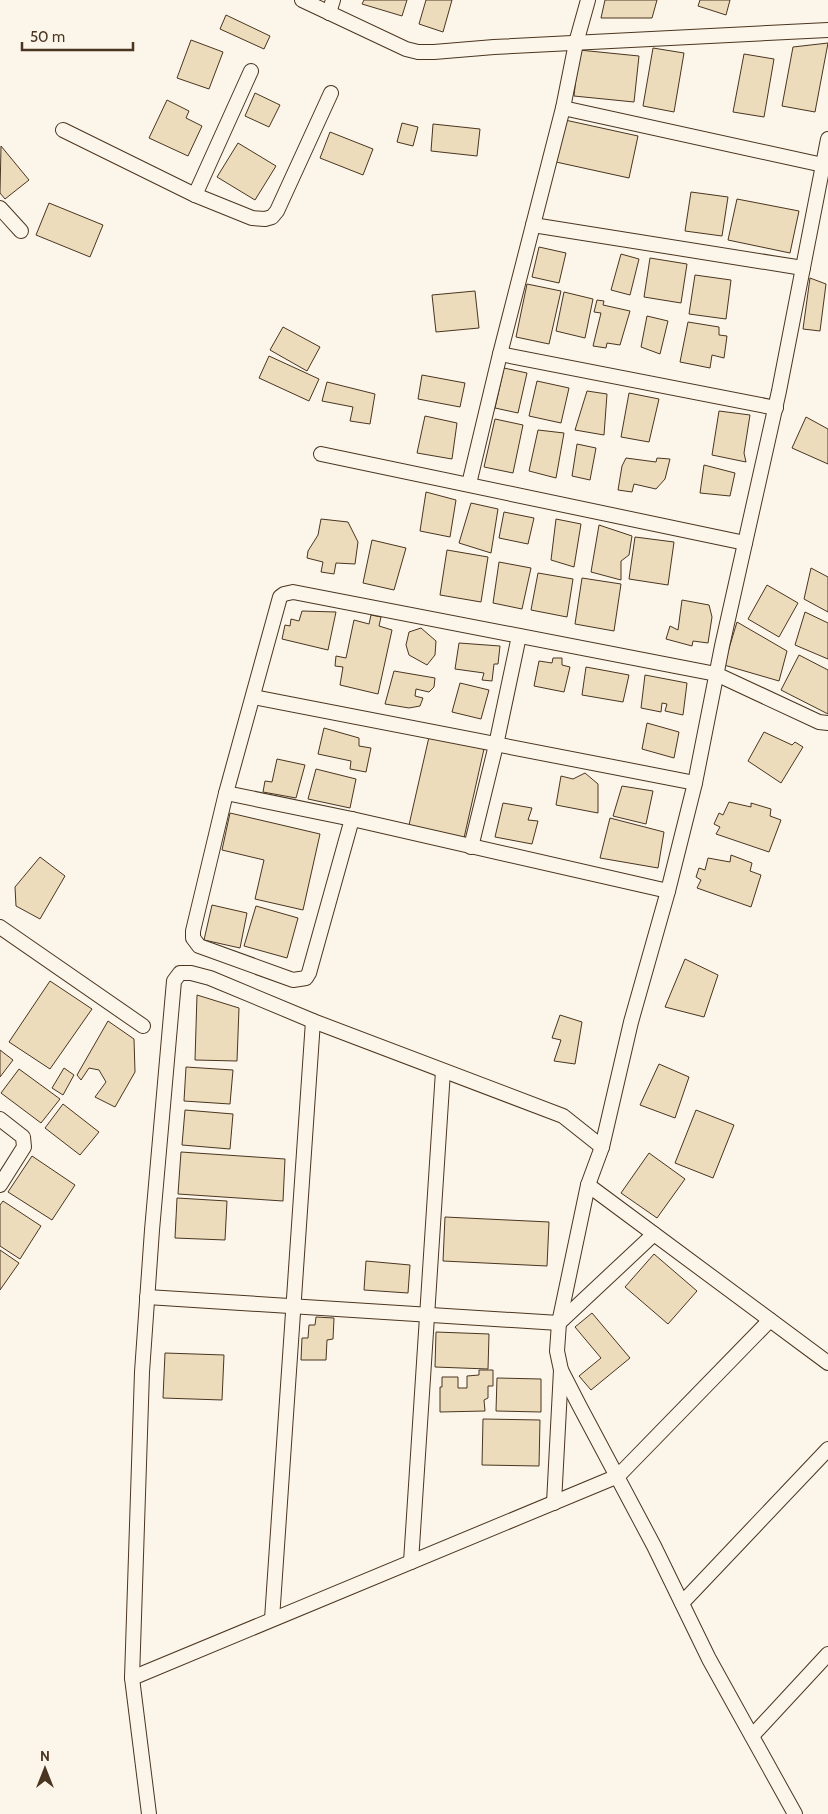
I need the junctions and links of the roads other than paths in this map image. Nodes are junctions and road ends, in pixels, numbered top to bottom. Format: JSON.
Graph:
{"nodes":[{"id":1,"x":302,"y":0,"type":"edge"},
{"id":2,"x":588,"y":0,"type":"edge"},
{"id":3,"x":331,"y":6,"type":"edge"},
{"id":4,"x":828,"y":30,"type":"edge"},
{"id":5,"x":576,"y":43,"type":"junction"},
{"id":6,"x":251,"y":71,"type":"dead end"},
{"id":7,"x":331,"y":93,"type":"dead end"},
{"id":8,"x":563,"y":108,"type":"junction"},
{"id":9,"x":63,"y":130,"type":"dead end"},
{"id":10,"x":828,"y":140,"type":"edge"},
{"id":11,"x":823,"y":165,"type":"junction"},
{"id":12,"x":195,"y":195,"type":"junction"},
{"id":13,"x":0,"y":208,"type":"edge"},
{"id":14,"x":533,"y":225,"type":"junction"},
{"id":15,"x":21,"y":230,"type":"dead end"},
{"id":16,"x":803,"y":268,"type":"junction"},
{"id":17,"x":500,"y":354,"type":"junction"},
{"id":18,"x":776,"y":408,"type":"junction"},
{"id":19,"x":321,"y":454,"type":"dead end"},
{"id":20,"x":469,"y":484,"type":"junction"},
{"id":21,"x":745,"y":543,"type":"junction"},
{"id":22,"x":519,"y":636,"type":"junction"},
{"id":23,"x":716,"y":674,"type":"junction"},
{"id":24,"x":254,"y":697,"type":"junction"},
{"id":25,"x":828,"y":722,"type":"edge"},
{"id":26,"x":496,"y":745,"type":"junction"},
{"id":27,"x":694,"y":783,"type":"junction"},
{"id":28,"x":226,"y":793,"type":"junction"},
{"id":29,"x":352,"y":819,"type":"junction"},
{"id":30,"x":471,"y":847,"type":"junction"},
{"id":31,"x":668,"y":891,"type":"junction"},
{"id":32,"x":0,"y":927,"type":"edge"},
{"id":33,"x":313,"y":1021,"type":"junction"},
{"id":34,"x":143,"y":1026,"type":"dead end"},
{"id":35,"x":443,"y":1070,"type":"junction"},
{"id":36,"x":0,"y":1119,"type":"edge"},
{"id":37,"x":602,"y":1147,"type":"junction"},
{"id":38,"x":0,"y":1185,"type":"edge"},
{"id":39,"x":588,"y":1185,"type":"junction"},
{"id":40,"x":654,"y":1234,"type":"junction"},
{"id":41,"x":147,"y":1297,"type":"junction"},
{"id":42,"x":294,"y":1306,"type":"junction"},
{"id":43,"x":427,"y":1315,"type":"junction"},
{"id":44,"x":770,"y":1320,"type":"junction"},
{"id":45,"x":559,"y":1323,"type":"junction"},
{"id":46,"x":828,"y":1363,"type":"edge"},
{"id":47,"x":561,"y":1370,"type":"junction"},
{"id":48,"x":828,"y":1449,"type":"edge"},
{"id":49,"x":618,"y":1476,"type":"junction"},
{"id":50,"x":554,"y":1502,"type":"junction"},
{"id":51,"x":411,"y":1562,"type":"junction"},
{"id":52,"x":682,"y":1603,"type":"junction"},
{"id":53,"x":272,"y":1619,"type":"junction"},
{"id":54,"x":828,"y":1654,"type":"edge"},
{"id":55,"x":132,"y":1678,"type":"junction"},
{"id":56,"x":752,"y":1736,"type":"junction"},
{"id":57,"x":149,"y":1814,"type":"edge"},
{"id":58,"x":796,"y":1814,"type":"edge"}],
"edges":[{"from":1,"to":3,"type":"street"},
{"from":2,"to":5,"type":"street"},
{"from":3,"to":5,"type":"street"},
{"from":4,"to":5,"type":"street"},
{"from":5,"to":8,"type":"street"},
{"from":6,"to":12,"type":"street"},
{"from":7,"to":12,"type":"street"},
{"from":8,"to":11,"type":"street"},
{"from":8,"to":14,"type":"street"},
{"from":9,"to":12,"type":"street"},
{"from":10,"to":11,"type":"street"},
{"from":11,"to":16,"type":"street"},
{"from":13,"to":15,"type":"street"},
{"from":14,"to":16,"type":"street"},
{"from":14,"to":17,"type":"street"},
{"from":16,"to":18,"type":"street"},
{"from":17,"to":18,"type":"street"},
{"from":17,"to":20,"type":"street"},
{"from":18,"to":21,"type":"street"},
{"from":19,"to":20,"type":"street"},
{"from":20,"to":21,"type":"street"},
{"from":21,"to":23,"type":"street"},
{"from":22,"to":23,"type":"street"},
{"from":22,"to":24,"type":"street"},
{"from":22,"to":26,"type":"street"},
{"from":23,"to":25,"type":"street"},
{"from":23,"to":27,"type":"street"},
{"from":24,"to":26,"type":"street"},
{"from":24,"to":28,"type":"street"},
{"from":26,"to":27,"type":"street"},
{"from":26,"to":30,"type":"street"},
{"from":27,"to":31,"type":"street"},
{"from":28,"to":29,"type":"street"},
{"from":28,"to":29,"type":"street"},
{"from":29,"to":30,"type":"street"},
{"from":30,"to":31,"type":"street"},
{"from":31,"to":37,"type":"street"},
{"from":32,"to":34,"type":"street"},
{"from":33,"to":35,"type":"street"},
{"from":33,"to":41,"type":"street"},
{"from":33,"to":42,"type":"street"},
{"from":35,"to":37,"type":"street"},
{"from":35,"to":43,"type":"street"},
{"from":36,"to":38,"type":"street"},
{"from":37,"to":39,"type":"street"},
{"from":39,"to":40,"type":"street"},
{"from":39,"to":45,"type":"street"},
{"from":40,"to":44,"type":"street"},
{"from":40,"to":45,"type":"street"},
{"from":41,"to":42,"type":"street"},
{"from":41,"to":55,"type":"street"},
{"from":42,"to":43,"type":"street"},
{"from":42,"to":53,"type":"street"},
{"from":43,"to":45,"type":"street"},
{"from":43,"to":51,"type":"street"},
{"from":44,"to":46,"type":"street"},
{"from":44,"to":49,"type":"street"},
{"from":45,"to":47,"type":"street"},
{"from":47,"to":49,"type":"street"},
{"from":47,"to":50,"type":"street"},
{"from":48,"to":52,"type":"street"},
{"from":49,"to":50,"type":"street"},
{"from":49,"to":52,"type":"street"},
{"from":50,"to":51,"type":"street"},
{"from":51,"to":53,"type":"street"},
{"from":52,"to":56,"type":"street"},
{"from":53,"to":55,"type":"street"},
{"from":54,"to":56,"type":"street"},
{"from":55,"to":57,"type":"street"},
{"from":56,"to":58,"type":"street"}]}
